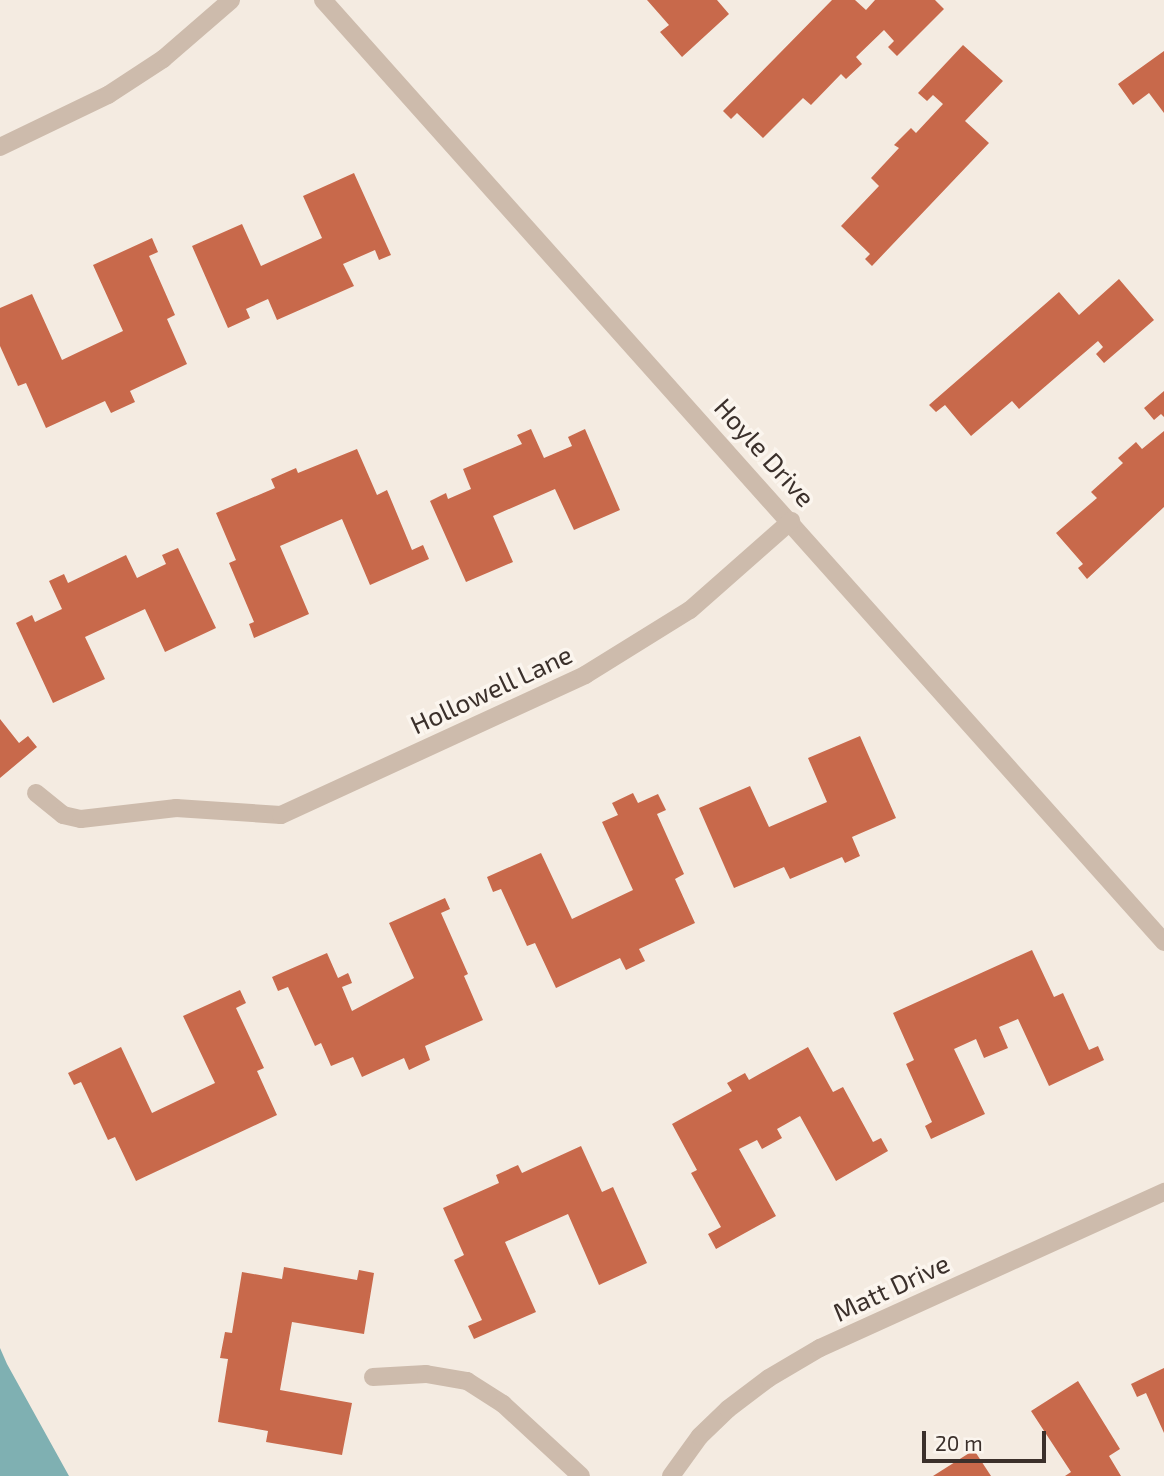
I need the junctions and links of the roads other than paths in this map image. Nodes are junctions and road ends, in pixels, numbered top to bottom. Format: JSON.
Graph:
{"nodes":[{"id":1,"x":231,"y":0,"type":"edge"},
{"id":2,"x":323,"y":0,"type":"edge"},
{"id":3,"x":0,"y":147,"type":"edge"},
{"id":4,"x":791,"y":521,"type":"junction"},
{"id":5,"x":36,"y":793,"type":"dead end"},
{"id":6,"x":1164,"y":942,"type":"edge"},
{"id":7,"x":1164,"y":1192,"type":"edge"},
{"id":8,"x":373,"y":1377,"type":"dead end"},
{"id":9,"x":581,"y":1476,"type":"edge"},
{"id":10,"x":671,"y":1476,"type":"edge"}],
"edges":[{"from":1,"to":3,"type":"street"},
{"from":2,"to":4,"type":"street","name":"Hoyle Drive"},
{"from":4,"to":5,"type":"street","name":"Hollowell Lane"},
{"from":4,"to":6,"type":"street","name":"Hoyle Drive"},
{"from":7,"to":10,"type":"street","name":"Matt Drive"},
{"from":8,"to":9,"type":"street"}]}
